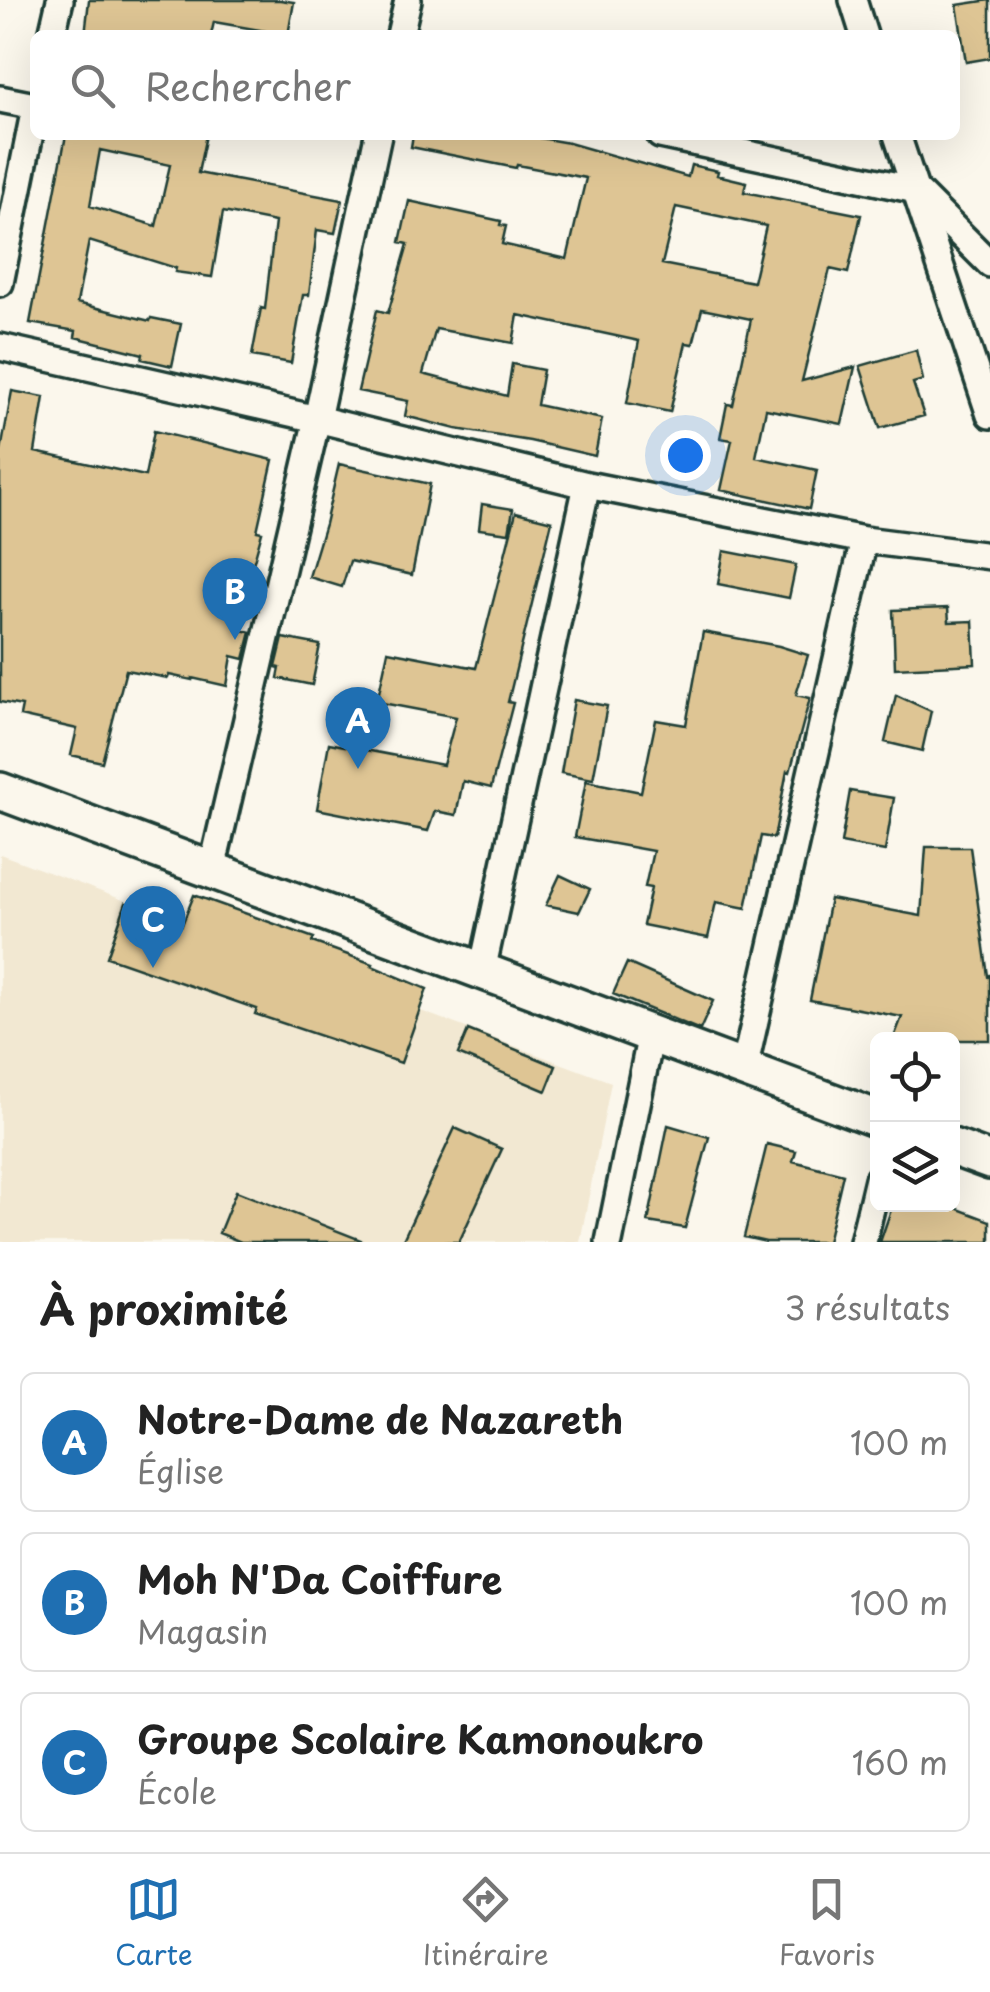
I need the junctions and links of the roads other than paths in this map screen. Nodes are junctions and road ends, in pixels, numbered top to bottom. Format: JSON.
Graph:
{"nodes":[{"id":1,"x":60,"y":0,"type":"edge"},
{"id":2,"x":408,"y":0,"type":"edge"},
{"id":3,"x":853,"y":0,"type":"edge"},
{"id":4,"x":53,"y":30,"type":"edge"},
{"id":5,"x":401,"y":30,"type":"edge"},
{"id":6,"x":862,"y":30,"type":"edge"},
{"id":7,"x":0,"y":99,"type":"edge"},
{"id":8,"x":30,"y":106,"type":"edge"},
{"id":9,"x":30,"y":132,"type":"edge"},
{"id":10,"x":377,"y":140,"type":"edge"},
{"id":11,"x":683,"y":140,"type":"edge"},
{"id":12,"x":899,"y":140,"type":"edge"},
{"id":13,"x":916,"y":190,"type":"junction"},
{"id":14,"x":990,"y":264,"type":"edge"},
{"id":15,"x":0,"y":284,"type":"edge"},
{"id":16,"x":0,"y":347,"type":"edge"},
{"id":17,"x":990,"y":415,"type":"edge"},
{"id":18,"x":317,"y":419,"type":"junction"},
{"id":19,"x":587,"y":485,"type":"junction"},
{"id":20,"x":864,"y":540,"type":"junction"},
{"id":21,"x":990,"y":556,"type":"edge"},
{"id":22,"x":0,"y":791,"type":"edge"},
{"id":23,"x":212,"y":870,"type":"junction"},
{"id":24,"x":482,"y":971,"type":"junction"},
{"id":25,"x":651,"y":1034,"type":"junction"},
{"id":26,"x":744,"y":1068,"type":"junction"},
{"id":27,"x":870,"y":1116,"type":"edge"},
{"id":28,"x":960,"y":1150,"type":"edge"},
{"id":29,"x":990,"y":1161,"type":"edge"},
{"id":30,"x":871,"y":1212,"type":"edge"},
{"id":31,"x":609,"y":1242,"type":"edge"},
{"id":32,"x":864,"y":1242,"type":"edge"}],
"edges":[{"from":1,"to":4,"type":"street"},
{"from":2,"to":5,"type":"street"},
{"from":3,"to":6,"type":"street"},
{"from":7,"to":8,"type":"street"},
{"from":9,"to":15,"type":"street"},
{"from":10,"to":18,"type":"street"},
{"from":11,"to":13,"type":"street"},
{"from":12,"to":13,"type":"street"},
{"from":13,"to":14,"type":"street"},
{"from":13,"to":17,"type":"street"},
{"from":16,"to":18,"type":"street"},
{"from":18,"to":19,"type":"street"},
{"from":18,"to":23,"type":"street"},
{"from":19,"to":20,"type":"street"},
{"from":19,"to":24,"type":"street"},
{"from":20,"to":21,"type":"street"},
{"from":20,"to":26,"type":"street"},
{"from":22,"to":23,"type":"main road"},
{"from":23,"to":24,"type":"main road"},
{"from":24,"to":25,"type":"main road"},
{"from":25,"to":26,"type":"main road"},
{"from":25,"to":31,"type":"street"},
{"from":26,"to":27,"type":"main road"},
{"from":28,"to":29,"type":"main road"},
{"from":30,"to":32,"type":"street"}]}
